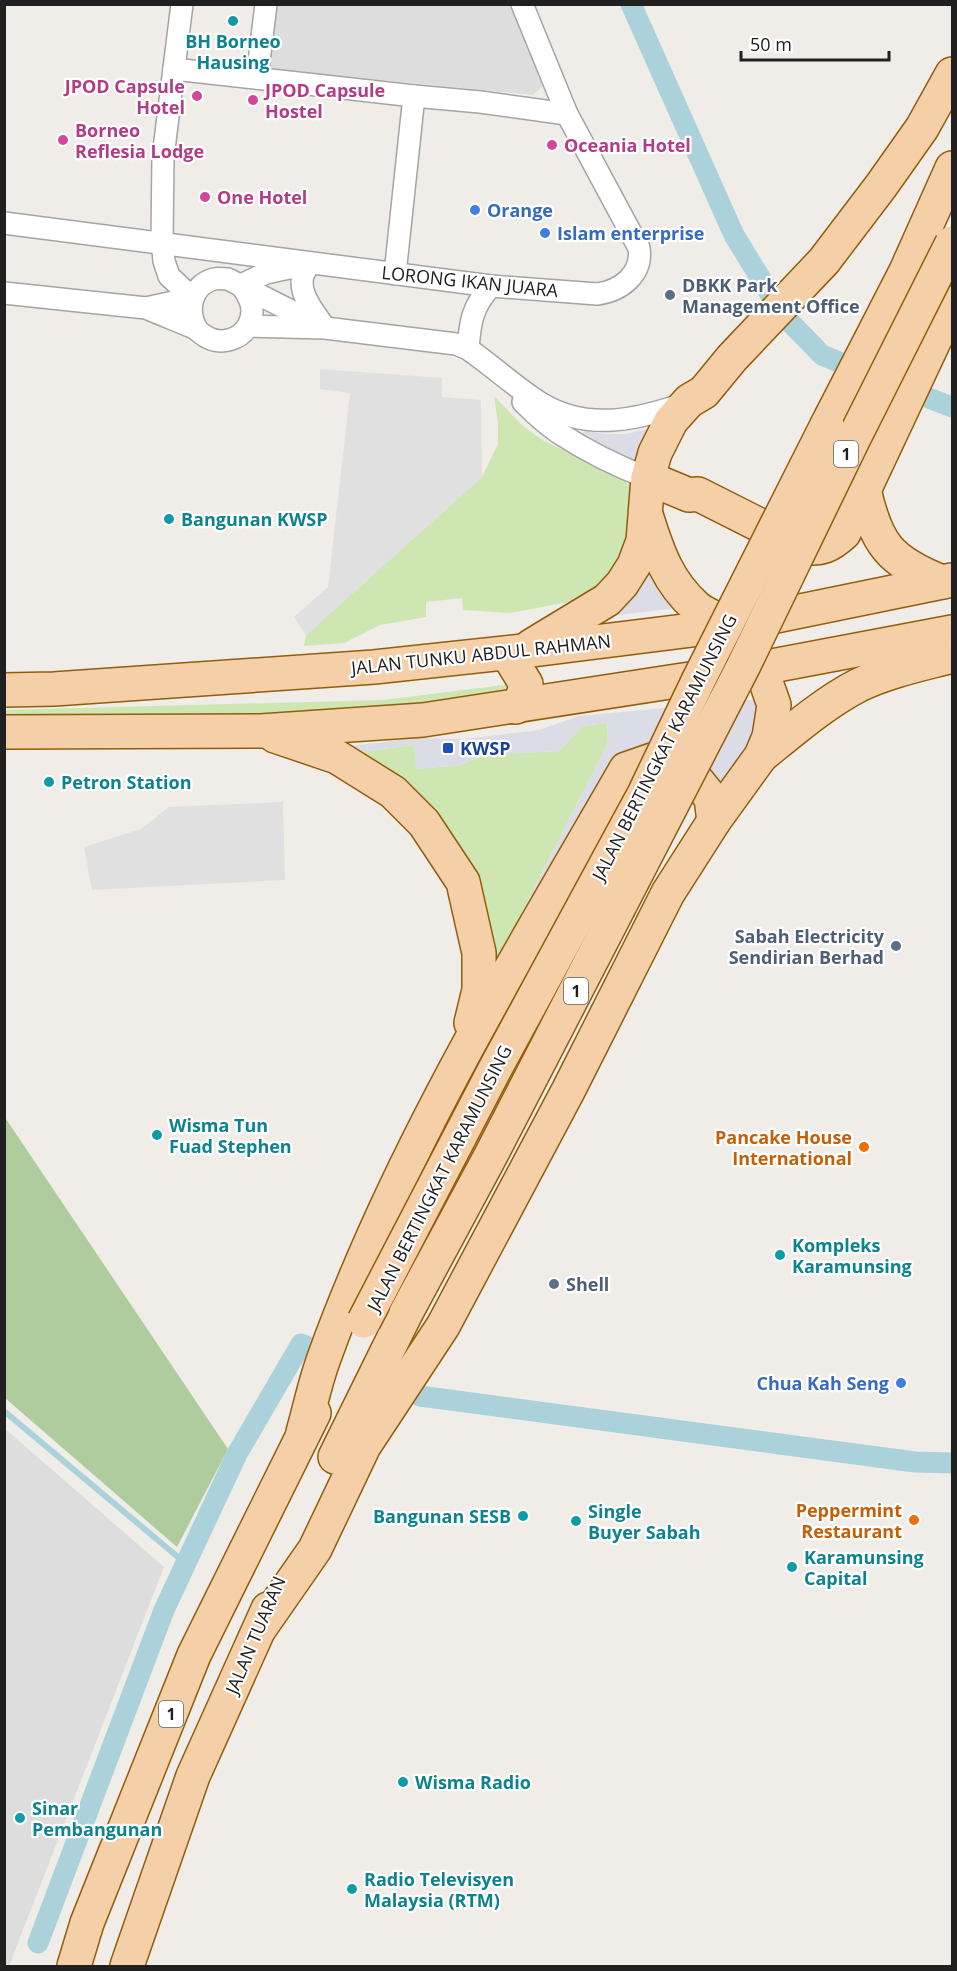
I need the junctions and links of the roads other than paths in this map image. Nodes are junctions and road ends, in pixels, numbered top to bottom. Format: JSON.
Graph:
{"nodes":[{"id":1,"x":182,"y":4,"type":"edge"},
{"id":2,"x":266,"y":4,"type":"edge"},
{"id":3,"x":522,"y":4,"type":"edge"},
{"id":4,"x":174,"y":69,"type":"junction"},
{"id":5,"x":952,"y":74,"type":"edge"},
{"id":6,"x":257,"y":78,"type":"junction"},
{"id":7,"x":414,"y":96,"type":"junction"},
{"id":8,"x":567,"y":114,"type":"junction"},
{"id":9,"x":952,"y":168,"type":"edge"},
{"id":10,"x":4,"y":223,"type":"edge"},
{"id":11,"x":952,"y":243,"type":"edge"},
{"id":12,"x":162,"y":244,"type":"junction"},
{"id":13,"x":310,"y":263,"type":"junction"},
{"id":14,"x":395,"y":274,"type":"junction"},
{"id":15,"x":242,"y":285,"type":"junction"},
{"id":16,"x":491,"y":286,"type":"junction"},
{"id":17,"x":4,"y":293,"type":"edge"},
{"id":18,"x":192,"y":298,"type":"junction"},
{"id":19,"x":952,"y":303,"type":"edge"},
{"id":20,"x":146,"y":308,"type":"junction"},
{"id":21,"x":248,"y":326,"type":"junction"},
{"id":22,"x":325,"y":328,"type":"junction"},
{"id":23,"x":197,"y":329,"type":"junction"},
{"id":24,"x":472,"y":352,"type":"junction"},
{"id":25,"x":690,"y":402,"type":"junction"},
{"id":26,"x":662,"y":438,"type":"junction"},
{"id":27,"x":648,"y":478,"type":"junction"},
{"id":28,"x":864,"y":489,"type":"junction"},
{"id":29,"x":698,"y":494,"type":"junction"},
{"id":30,"x":646,"y":516,"type":"junction"},
{"id":31,"x":947,"y":581,"type":"edge"},
{"id":32,"x":732,"y":625,"type":"junction"},
{"id":33,"x":952,"y":632,"type":"edge"},
{"id":34,"x":515,"y":652,"type":"junction"},
{"id":35,"x":952,"y":656,"type":"edge"},
{"id":36,"x":822,"y":657,"type":"junction"},
{"id":37,"x":761,"y":668,"type":"junction"},
{"id":38,"x":4,"y":690,"type":"edge"},
{"id":39,"x":516,"y":707,"type":"junction"},
{"id":40,"x":261,"y":731,"type":"junction"},
{"id":41,"x":4,"y":732,"type":"edge"},
{"id":42,"x":761,"y":756,"type":"junction"},
{"id":43,"x":714,"y":822,"type":"junction"},
{"id":44,"x":465,"y":1051,"type":"junction"},
{"id":45,"x":406,"y":1313,"type":"joint"},
{"id":46,"x":303,"y":1432,"type":"junction"},
{"id":47,"x":260,"y":1628,"type":"junction"},
{"id":48,"x":87,"y":1923,"type":"junction"},
{"id":49,"x":56,"y":1966,"type":"edge"},
{"id":50,"x":74,"y":1966,"type":"edge"},
{"id":51,"x":127,"y":1966,"type":"edge"}],
"edges":[{"from":1,"to":4,"type":"street"},
{"from":2,"to":6,"type":"street"},
{"from":3,"to":8,"type":"street","name":"LORONG IKAN JUARA"},
{"from":4,"to":6,"type":"street"},
{"from":4,"to":12,"type":"street"},
{"from":5,"to":25,"type":"main road"},
{"from":6,"to":7,"type":"street"},
{"from":7,"to":8,"type":"street"},
{"from":7,"to":14,"type":"street"},
{"from":8,"to":16,"type":"street","name":"LORONG IKAN JUARA"},
{"from":9,"to":46,"type":"main road","name":"JALAN BERTINGKAT KARAMUNSING","number":"1","bridge":true},
{"from":10,"to":12,"type":"street","name":"LORONG IKAN JUARA"},
{"from":11,"to":45,"type":"main road","name":"JALAN BERTINGKAT KARAMUNSING","number":"1","bridge":true},
{"from":12,"to":13,"type":"street","name":"LORONG IKAN JUARA"},
{"from":12,"to":18,"type":"street"},
{"from":13,"to":14,"type":"street","name":"LORONG IKAN JUARA"},
{"from":13,"to":15,"type":"street"},
{"from":13,"to":22,"type":"street"},
{"from":14,"to":16,"type":"street","name":"LORONG IKAN JUARA"},
{"from":15,"to":18,"type":"street"},
{"from":15,"to":21,"type":"street"},
{"from":15,"to":22,"type":"street"},
{"from":16,"to":24,"type":"street"},
{"from":17,"to":20,"type":"street"},
{"from":18,"to":20,"type":"street"},
{"from":18,"to":23,"type":"street"},
{"from":19,"to":28,"type":"main road"},
{"from":20,"to":23,"type":"street"},
{"from":21,"to":22,"type":"street"},
{"from":21,"to":23,"type":"street"},
{"from":22,"to":24,"type":"street"},
{"from":24,"to":25,"type":"street"},
{"from":24,"to":27,"type":"street"},
{"from":25,"to":26,"type":"main road"},
{"from":26,"to":27,"type":"main road"},
{"from":26,"to":29,"type":"main road"},
{"from":27,"to":29,"type":"main road"},
{"from":27,"to":30,"type":"main road"},
{"from":28,"to":29,"type":"main road"},
{"from":28,"to":31,"type":"main road"},
{"from":30,"to":32,"type":"main road"},
{"from":30,"to":34,"type":"main road"},
{"from":31,"to":32,"type":"main road","name":"JALAN TUNKU ABDUL RAHMAN"},
{"from":32,"to":34,"type":"main road","name":"JALAN TUNKU ABDUL RAHMAN"},
{"from":32,"to":36,"type":"main road"},
{"from":32,"to":37,"type":"main road"},
{"from":33,"to":36,"type":"main road"},
{"from":34,"to":38,"type":"main road","name":"JALAN TUNKU ABDUL RAHMAN"},
{"from":34,"to":39,"type":"main road"},
{"from":35,"to":42,"type":"main road"},
{"from":36,"to":37,"type":"main road"},
{"from":37,"to":39,"type":"main road"},
{"from":37,"to":42,"type":"main road"},
{"from":39,"to":40,"type":"main road"},
{"from":40,"to":41,"type":"main road"},
{"from":40,"to":44,"type":"main road"},
{"from":42,"to":43,"type":"main road"},
{"from":43,"to":44,"type":"main road"},
{"from":43,"to":47,"type":"main road"},
{"from":44,"to":46,"type":"main road"},
{"from":45,"to":47,"type":"main road","name":"JALAN TUARAN","number":"1"},
{"from":46,"to":48,"type":"main road","number":"1"},
{"from":47,"to":51,"type":"main road","name":"JALAN TUARAN","number":"1"},
{"from":48,"to":49,"type":"main road"},
{"from":48,"to":50,"type":"main road","number":"1"}]}
